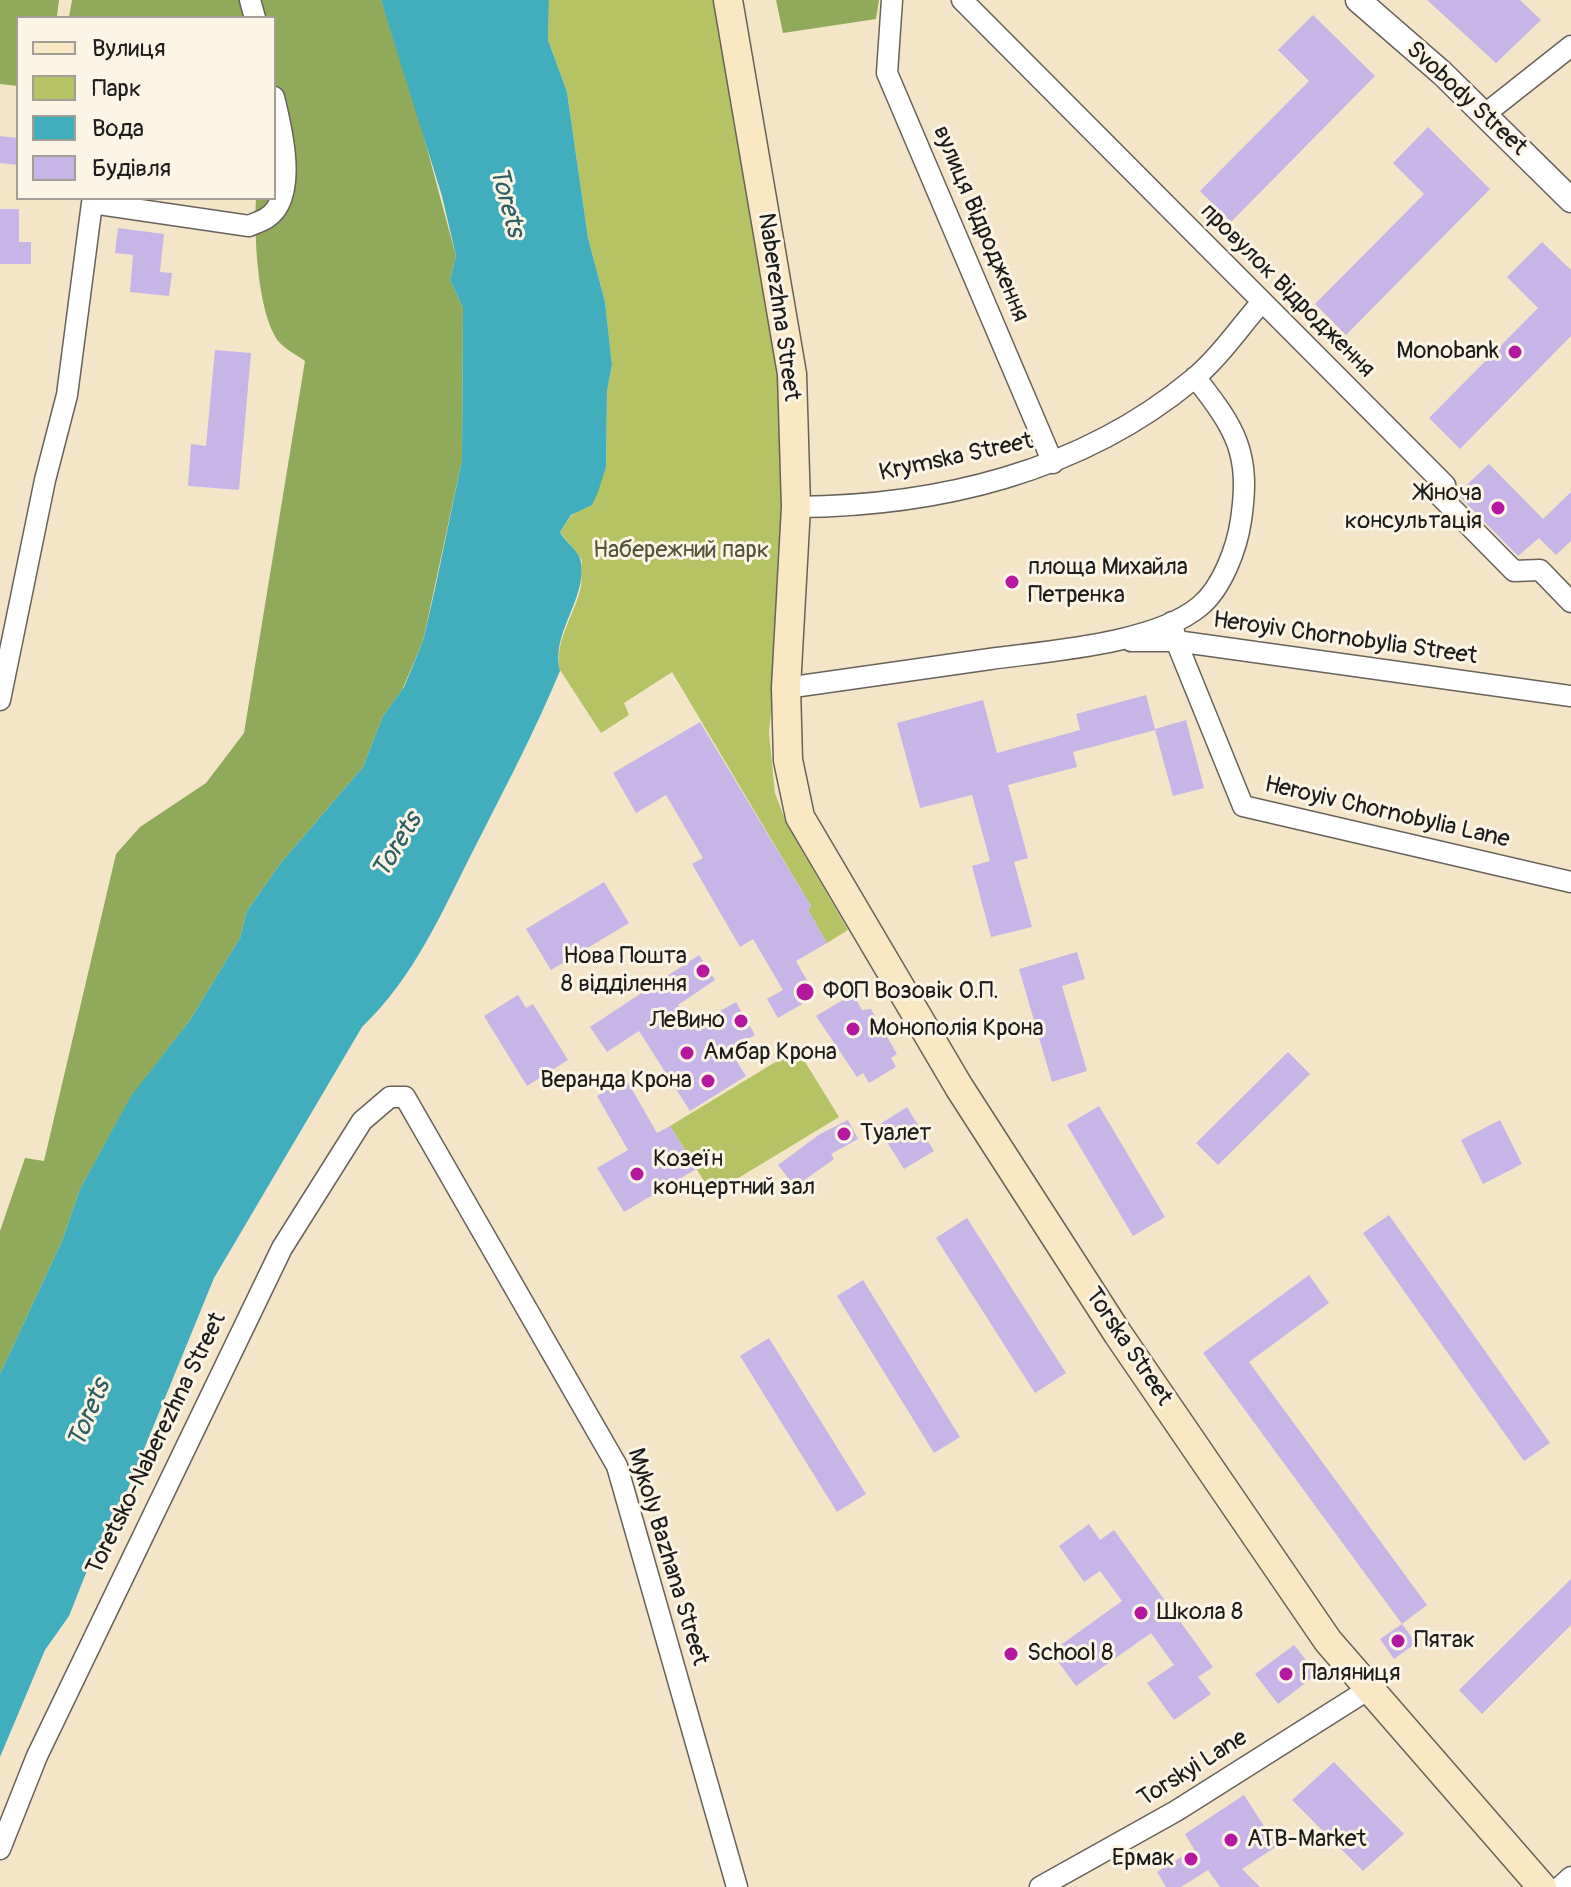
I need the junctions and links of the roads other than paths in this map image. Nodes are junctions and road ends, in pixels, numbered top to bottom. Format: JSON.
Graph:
{"nodes":[{"id":1,"x":728,"y":0,"type":"edge"},
{"id":2,"x":892,"y":0,"type":"edge"},
{"id":3,"x":962,"y":0,"type":"edge"},
{"id":4,"x":1358,"y":0,"type":"edge"},
{"id":5,"x":1571,"y":46,"type":"edge"},
{"id":6,"x":276,"y":112,"type":"edge"},
{"id":7,"x":1485,"y":114,"type":"junction"},
{"id":8,"x":1571,"y":200,"type":"edge"},
{"id":9,"x":1261,"y":303,"type":"junction"},
{"id":10,"x":1195,"y":377,"type":"junction"},
{"id":11,"x":1053,"y":463,"type":"junction"},
{"id":12,"x":796,"y":507,"type":"junction"},
{"id":13,"x":1571,"y":602,"type":"edge"},
{"id":14,"x":1174,"y":632,"type":"junction"},
{"id":15,"x":786,"y":688,"type":"junction"},
{"id":16,"x":1571,"y":696,"type":"edge"},
{"id":17,"x":0,"y":700,"type":"edge"},
{"id":18,"x":788,"y":760,"type":"joint"},
{"id":19,"x":1571,"y":882,"type":"edge"},
{"id":20,"x":405,"y":1097,"type":"joint"},
{"id":21,"x":1369,"y":1689,"type":"junction"},
{"id":22,"x":0,"y":1849,"type":"edge"},
{"id":23,"x":1571,"y":1877,"type":"edge"},
{"id":24,"x":737,"y":1887,"type":"edge"},
{"id":25,"x":1040,"y":1887,"type":"edge"},
{"id":26,"x":1542,"y":1887,"type":"edge"},
{"id":27,"x":1560,"y":1887,"type":"edge"}],
"edges":[{"from":1,"to":12,"type":"main road","name":"Naberezhna Street"},
{"from":2,"to":11,"type":"street","name":"вулиця Відродження"},
{"from":3,"to":9,"type":"street","name":"провулок Відродження"},
{"from":4,"to":7,"type":"street","name":"Svobody Street"},
{"from":5,"to":7,"type":"street"},
{"from":6,"to":17,"type":"street"},
{"from":7,"to":8,"type":"street","name":"Svobody Street"},
{"from":9,"to":10,"type":"street","name":"Krymska Street"},
{"from":9,"to":13,"type":"street","name":"провулок Відродження"},
{"from":10,"to":11,"type":"street","name":"Krymska Street"},
{"from":10,"to":14,"type":"street"},
{"from":11,"to":12,"type":"street","name":"Krymska Street"},
{"from":12,"to":15,"type":"main road","name":"Naberezhna Street"},
{"from":14,"to":15,"type":"street"},
{"from":14,"to":16,"type":"street","name":"Heroyiv Chornobylia Street"},
{"from":14,"to":19,"type":"street","name":"Heroyiv Chornobylia Lane"},
{"from":15,"to":18,"type":"main road","name":"Naberezhna Street"},
{"from":18,"to":21,"type":"main road","name":"Torska Street"},
{"from":20,"to":22,"type":"street","name":"Toretsko-Naberezhna Street"},
{"from":20,"to":24,"type":"street","name":"Mykoly Bazhana Street"},
{"from":21,"to":25,"type":"street","name":"Torskyi Lane"},
{"from":21,"to":26,"type":"main road","name":"Torska Street"},
{"from":23,"to":27,"type":"street"}]}
